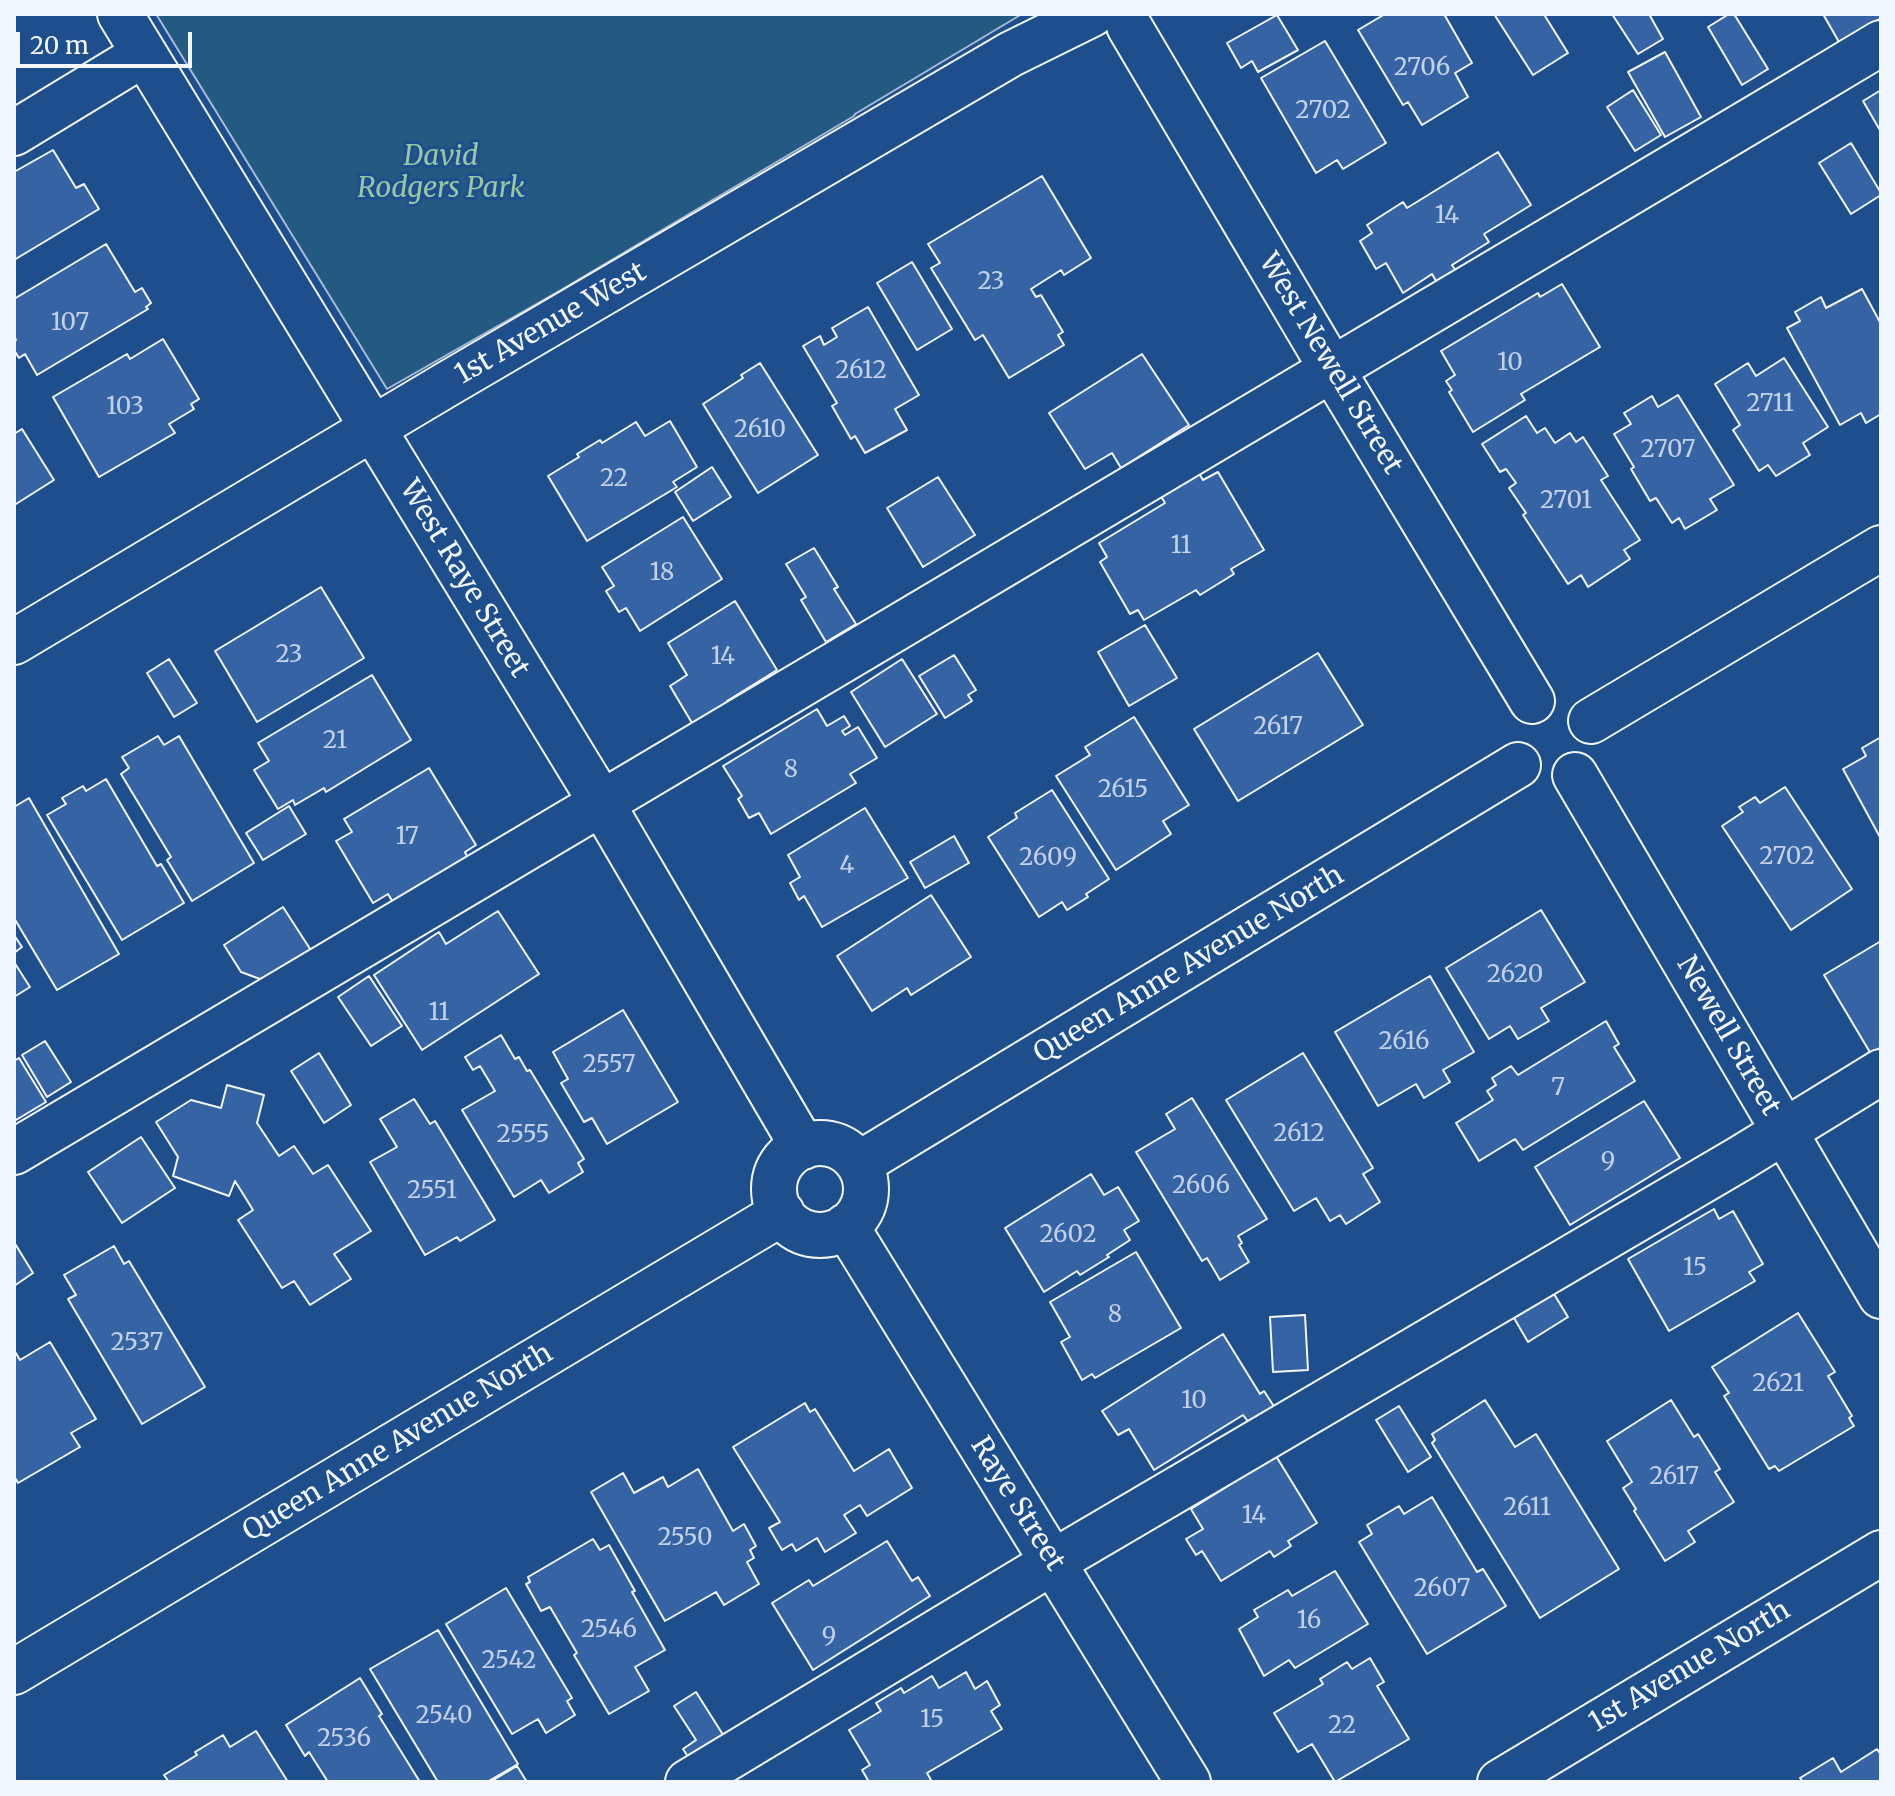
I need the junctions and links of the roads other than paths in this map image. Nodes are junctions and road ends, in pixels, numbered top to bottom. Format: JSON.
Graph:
{"nodes":[{"id":1,"x":120,"y":14,"type":"edge"},
{"id":2,"x":1114,"y":17,"type":"edge"},
{"id":3,"x":1881,"y":43,"type":"edge"},
{"id":4,"x":144,"y":54,"type":"junction"},
{"id":5,"x":14,"y":133,"type":"edge"},
{"id":6,"x":1333,"y":371,"type":"junction"},
{"id":7,"x":373,"y":428,"type":"junction"},
{"id":8,"x":1881,"y":548,"type":"edge"},
{"id":9,"x":14,"y":642,"type":"edge"},
{"id":10,"x":1532,"y":701,"type":"junction"},
{"id":11,"x":1591,"y":721,"type":"junction"},
{"id":12,"x":1518,"y":765,"type":"junction"},
{"id":13,"x":1575,"y":775,"type":"junction"},
{"id":14,"x":601,"y":802,"type":"junction"},
{"id":15,"x":1881,"y":1072,"type":"edge"},
{"id":16,"x":1784,"y":1132,"type":"junction"},
{"id":17,"x":803,"y":1147,"type":"junction"},
{"id":18,"x":14,"y":1152,"type":"edge"},
{"id":19,"x":859,"y":1164,"type":"junction"},
{"id":20,"x":782,"y":1213,"type":"junction"},
{"id":21,"x":846,"y":1226,"type":"junction"},
{"id":22,"x":1881,"y":1296,"type":"edge"},
{"id":23,"x":1881,"y":1553,"type":"edge"},
{"id":24,"x":1053,"y":1562,"type":"junction"},
{"id":25,"x":14,"y":1672,"type":"edge"},
{"id":26,"x":688,"y":1782,"type":"edge"},
{"id":27,"x":1188,"y":1782,"type":"edge"},
{"id":28,"x":1500,"y":1782,"type":"edge"}],
"edges":[{"from":1,"to":4,"type":"street","name":"West Raye Street"},
{"from":2,"to":6,"type":"street","name":"West Newell Street"},
{"from":2,"to":7,"type":"street","name":"1st Avenue West"},
{"from":3,"to":6,"type":"street"},
{"from":4,"to":5,"type":"street"},
{"from":4,"to":7,"type":"street","name":"West Raye Street"},
{"from":6,"to":10,"type":"street","name":"West Newell Street"},
{"from":6,"to":14,"type":"street"},
{"from":7,"to":9,"type":"street","name":"1st Avenue West"},
{"from":7,"to":14,"type":"street","name":"West Raye Street"},
{"from":8,"to":11,"type":"street"},
{"from":10,"to":11,"type":"street"},
{"from":10,"to":12,"type":"street"},
{"from":11,"to":13,"type":"street"},
{"from":12,"to":13,"type":"street"},
{"from":12,"to":19,"type":"street","name":"Queen Anne Avenue North"},
{"from":13,"to":16,"type":"street","name":"Newell Street"},
{"from":14,"to":17,"type":"street","name":"West Raye Street"},
{"from":14,"to":18,"type":"street"},
{"from":15,"to":16,"type":"street"},
{"from":16,"to":22,"type":"street","name":"Newell Street"},
{"from":16,"to":24,"type":"street"},
{"from":17,"to":19,"type":"street"},
{"from":17,"to":20,"type":"street"},
{"from":19,"to":21,"type":"street"},
{"from":20,"to":21,"type":"street"},
{"from":20,"to":25,"type":"street","name":"Queen Anne Avenue North"},
{"from":21,"to":24,"type":"street","name":"Raye Street"},
{"from":23,"to":28,"type":"street","name":"1st Avenue North"},
{"from":24,"to":26,"type":"street"},
{"from":24,"to":27,"type":"street","name":"Raye Street"}]}
